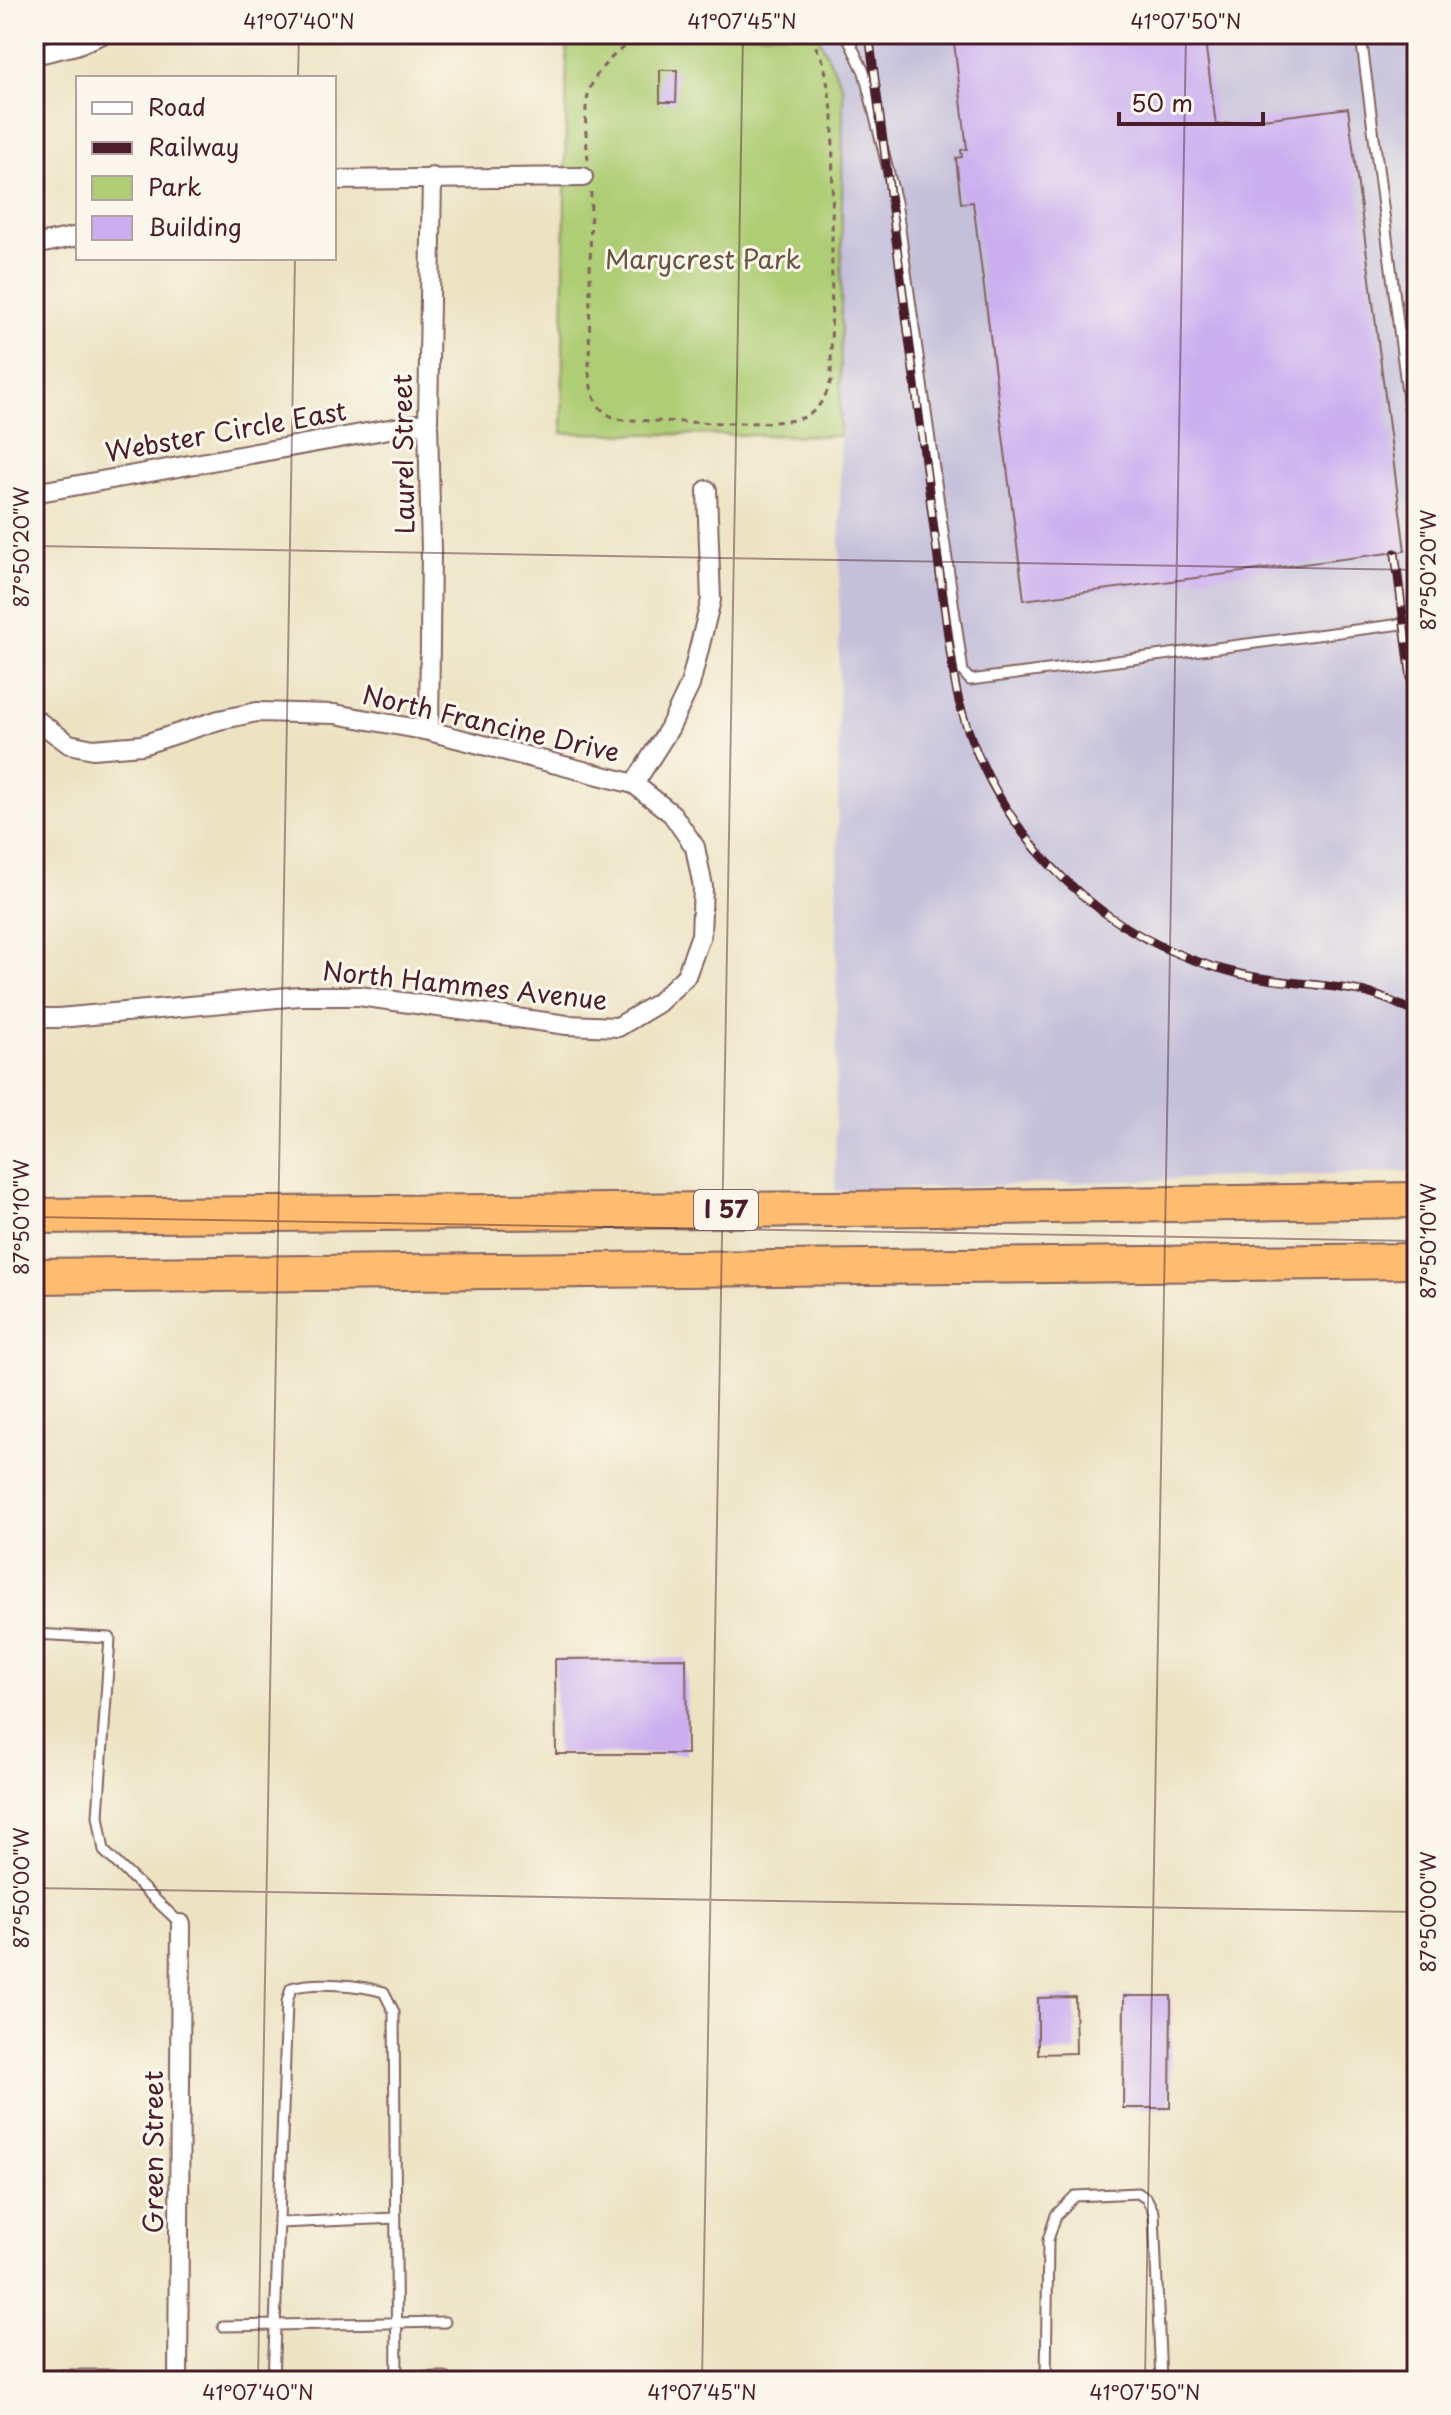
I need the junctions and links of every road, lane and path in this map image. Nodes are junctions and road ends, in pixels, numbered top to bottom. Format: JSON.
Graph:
{"nodes":[{"id":1,"x":103,"y":34,"type":"edge"},
{"id":2,"x":640,"y":34,"type":"edge"},
{"id":3,"x":804,"y":34,"type":"edge"},
{"id":4,"x":846,"y":34,"type":"edge"},
{"id":5,"x":1351,"y":34,"type":"edge"},
{"id":6,"x":34,"y":55,"type":"edge"},
{"id":7,"x":432,"y":177,"type":"junction"},
{"id":8,"x":588,"y":178,"type":"junction"},
{"id":9,"x":336,"y":180,"type":"edge"},
{"id":10,"x":76,"y":236,"type":"edge"},
{"id":11,"x":34,"y":245,"type":"edge"},
{"id":12,"x":428,"y":422,"type":"junction"},
{"id":13,"x":1417,"y":469,"type":"edge"},
{"id":14,"x":707,"y":490,"type":"dead end"},
{"id":15,"x":34,"y":493,"type":"edge"},
{"id":16,"x":1417,"y":622,"type":"edge"},
{"id":17,"x":34,"y":718,"type":"edge"},
{"id":18,"x":429,"y":731,"type":"junction"},
{"id":19,"x":634,"y":784,"type":"junction"},
{"id":20,"x":701,"y":935,"type":"joint"},
{"id":21,"x":34,"y":1018,"type":"edge"},
{"id":22,"x":1417,"y":1200,"type":"edge"},
{"id":23,"x":34,"y":1216,"type":"edge"},
{"id":24,"x":1417,"y":1261,"type":"edge"},
{"id":25,"x":34,"y":1276,"type":"edge"},
{"id":26,"x":34,"y":1634,"type":"edge"},
{"id":27,"x":181,"y":1924,"type":"joint"},
{"id":28,"x":396,"y":2218,"type":"junction"},
{"id":29,"x":279,"y":2223,"type":"junction"},
{"id":30,"x":445,"y":2322,"type":"dead end"},
{"id":31,"x":397,"y":2324,"type":"junction"},
{"id":32,"x":223,"y":2326,"type":"dead end"},
{"id":33,"x":275,"y":2326,"type":"junction"},
{"id":34,"x":34,"y":2375,"type":"edge"},
{"id":35,"x":114,"y":2375,"type":"dead end"},
{"id":36,"x":445,"y":2377,"type":"dead end"},
{"id":37,"x":222,"y":2380,"type":"edge"},
{"id":38,"x":273,"y":2380,"type":"edge"},
{"id":39,"x":397,"y":2380,"type":"edge"},
{"id":40,"x":178,"y":2381,"type":"edge"},
{"id":41,"x":1046,"y":2381,"type":"edge"},
{"id":42,"x":1161,"y":2381,"type":"edge"}],
"edges":[{"from":1,"to":6,"type":"street"},
{"from":2,"to":8,"type":"path"},
{"from":3,"to":8,"type":"path"},
{"from":4,"to":16,"type":"lane"},
{"from":5,"to":13,"type":"lane"},
{"from":7,"to":8,"type":"street"},
{"from":7,"to":9,"type":"street"},
{"from":7,"to":12,"type":"street","name":"Laurel Street"},
{"from":10,"to":11,"type":"street"},
{"from":12,"to":15,"type":"street","name":"Webster Circle East"},
{"from":12,"to":18,"type":"street","name":"Laurel Street"},
{"from":14,"to":19,"type":"street"},
{"from":17,"to":18,"type":"street","name":"North Francine Drive"},
{"from":18,"to":19,"type":"street","name":"North Francine Drive"},
{"from":19,"to":20,"type":"street","name":"North Francine Drive"},
{"from":20,"to":21,"type":"street","name":"North Hammes Avenue"},
{"from":22,"to":23,"type":"highway","number":"I 57"},
{"from":24,"to":25,"type":"highway","number":"I 57"},
{"from":26,"to":27,"type":"lane"},
{"from":27,"to":40,"type":"street","name":"Green Street"},
{"from":28,"to":29,"type":"lane"},
{"from":28,"to":29,"type":"lane"},
{"from":28,"to":31,"type":"lane"},
{"from":29,"to":33,"type":"lane"},
{"from":30,"to":31,"type":"lane"},
{"from":31,"to":33,"type":"lane"},
{"from":31,"to":39,"type":"lane"},
{"from":32,"to":33,"type":"lane"},
{"from":33,"to":38,"type":"lane"},
{"from":34,"to":35,"type":"lane"},
{"from":36,"to":39,"type":"lane"},
{"from":37,"to":38,"type":"lane"},
{"from":38,"to":39,"type":"lane"},
{"from":41,"to":42,"type":"lane"}]}
